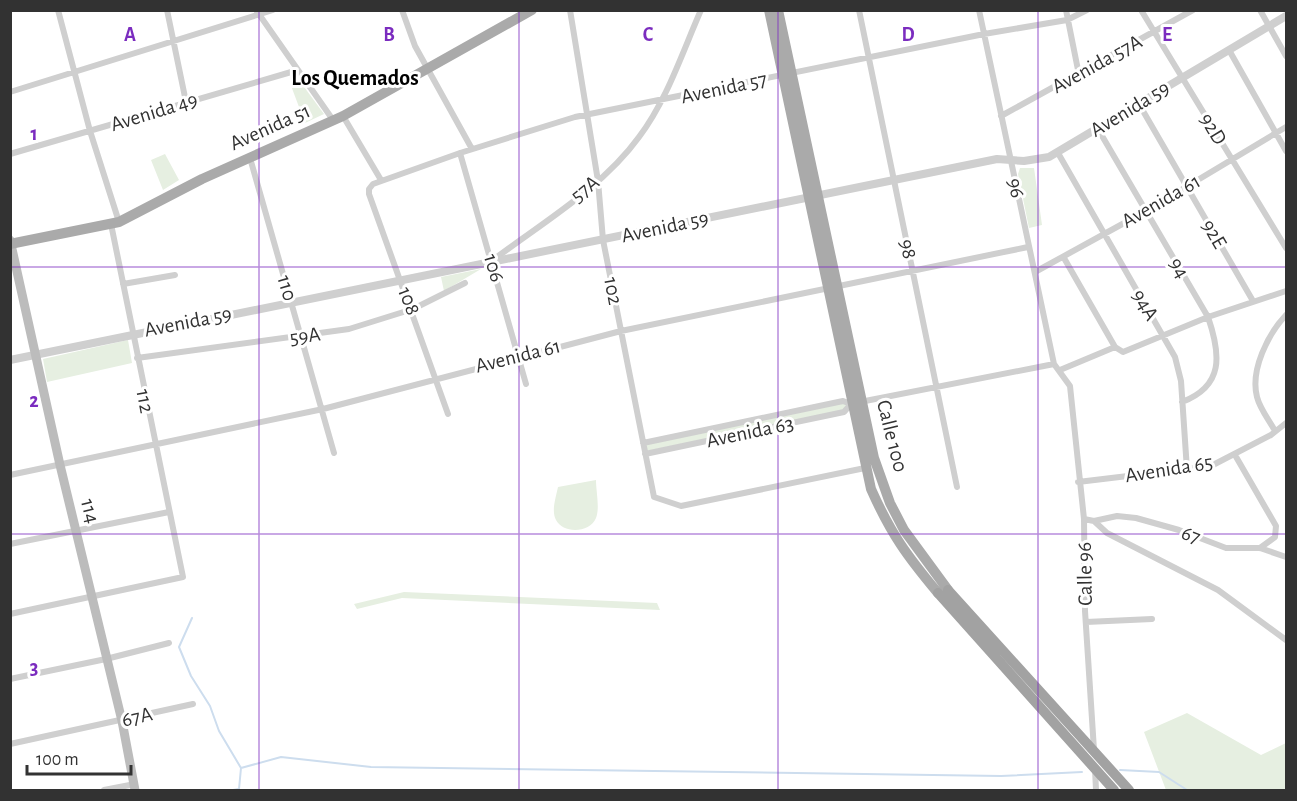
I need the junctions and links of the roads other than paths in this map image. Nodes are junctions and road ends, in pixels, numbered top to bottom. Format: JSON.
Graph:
{"nodes":[{"id":1,"x":58,"y":10,"type":"edge"},
{"id":2,"x":167,"y":10,"type":"edge"},
{"id":3,"x":273,"y":10,"type":"edge"},
{"id":4,"x":402,"y":10,"type":"edge"},
{"id":5,"x":532,"y":10,"type":"edge"},
{"id":6,"x":570,"y":10,"type":"edge"},
{"id":7,"x":701,"y":10,"type":"edge"},
{"id":8,"x":769,"y":10,"type":"edge"},
{"id":9,"x":778,"y":10,"type":"edge"},
{"id":10,"x":859,"y":10,"type":"edge"},
{"id":11,"x":980,"y":10,"type":"edge"},
{"id":12,"x":1065,"y":10,"type":"edge"},
{"id":13,"x":1087,"y":10,"type":"edge"},
{"id":14,"x":1141,"y":10,"type":"edge"},
{"id":15,"x":1193,"y":10,"type":"edge"},
{"id":16,"x":1260,"y":10,"type":"edge"},
{"id":17,"x":257,"y":13,"type":"edge"},
{"id":18,"x":518,"y":14,"type":"edge"},
{"id":19,"x":1287,"y":16,"type":"edge"},
{"id":20,"x":1067,"y":20,"type":"junction"},
{"id":21,"x":1269,"y":27,"type":"junction"},
{"id":22,"x":1155,"y":33,"type":"junction"},
{"id":23,"x":984,"y":34,"type":"junction"},
{"id":24,"x":173,"y":44,"type":"junction"},
{"id":25,"x":1229,"y":50,"type":"junction"},
{"id":26,"x":1287,"y":56,"type":"edge"},
{"id":27,"x":869,"y":58,"type":"junction"},
{"id":28,"x":430,"y":69,"type":"junction"},
{"id":29,"x":298,"y":70,"type":"junction"},
{"id":30,"x":75,"y":73,"type":"junction"},
{"id":31,"x":788,"y":74,"type":"junction"},
{"id":32,"x":1079,"y":75,"type":"junction"},
{"id":33,"x":1182,"y":78,"type":"junction"},
{"id":34,"x":10,"y":92,"type":"edge"},
{"id":35,"x":661,"y":101,"type":"junction"},
{"id":36,"x":186,"y":102,"type":"junction"},
{"id":37,"x":1139,"y":104,"type":"junction"},
{"id":38,"x":588,"y":114,"type":"junction"},
{"id":39,"x":1001,"y":117,"type":"junction"},
{"id":40,"x":338,"y":118,"type":"junction"},
{"id":41,"x":1287,"y":127,"type":"edge"},
{"id":42,"x":1098,"y":129,"type":"junction"},
{"id":43,"x":90,"y":131,"type":"junction"},
{"id":44,"x":1276,"y":133,"type":"junction"},
{"id":45,"x":472,"y":149,"type":"junction"},
{"id":46,"x":1287,"y":151,"type":"edge"},
{"id":47,"x":460,"y":153,"type":"junction"},
{"id":48,"x":1058,"y":153,"type":"junction"},
{"id":49,"x":10,"y":154,"type":"edge"},
{"id":50,"x":250,"y":158,"type":"junction"},
{"id":51,"x":1010,"y":159,"type":"junction"},
{"id":52,"x":1231,"y":159,"type":"junction"},
{"id":53,"x":381,"y":180,"type":"junction"},
{"id":54,"x":894,"y":180,"type":"junction"},
{"id":55,"x":598,"y":181,"type":"junction"},
{"id":56,"x":1186,"y":187,"type":"junction"},
{"id":57,"x":369,"y":189,"type":"joint"},
{"id":58,"x":814,"y":196,"type":"junction"},
{"id":59,"x":1146,"y":211,"type":"junction"},
{"id":60,"x":115,"y":223,"type":"junction"},
{"id":61,"x":1103,"y":234,"type":"junction"},
{"id":62,"x":603,"y":240,"type":"junction"},
{"id":63,"x":11,"y":242,"type":"edge"},
{"id":64,"x":1028,"y":247,"type":"junction"},
{"id":65,"x":1287,"y":248,"type":"edge"},
{"id":66,"x":1064,"y":258,"type":"junction"},
{"id":67,"x":492,"y":260,"type":"junction"},
{"id":68,"x":913,"y":272,"type":"junction"},
{"id":69,"x":1035,"y":272,"type":"junction"},
{"id":70,"x":176,"y":275,"type":"dead end"},
{"id":71,"x":401,"y":279,"type":"junction"},
{"id":72,"x":465,"y":283,"type":"dead end"},
{"id":73,"x":123,"y":284,"type":"junction"},
{"id":74,"x":839,"y":287,"type":"junction"},
{"id":75,"x":828,"y":289,"type":"junction"},
{"id":76,"x":1287,"y":291,"type":"edge"},
{"id":77,"x":1253,"y":301,"type":"junction"},
{"id":78,"x":290,"y":302,"type":"junction"},
{"id":79,"x":412,"y":309,"type":"junction"},
{"id":80,"x":1287,"y":315,"type":"edge"},
{"id":81,"x":1208,"y":317,"type":"junction"},
{"id":82,"x":621,"y":331,"type":"junction"},
{"id":83,"x":132,"y":334,"type":"junction"},
{"id":84,"x":1163,"y":335,"type":"junction"},
{"id":85,"x":302,"y":337,"type":"junction"},
{"id":86,"x":1115,"y":347,"type":"junction"},
{"id":87,"x":36,"y":354,"type":"junction"},
{"id":88,"x":518,"y":356,"type":"junction"},
{"id":89,"x":137,"y":358,"type":"junction"},
{"id":90,"x":10,"y":360,"type":"edge"},
{"id":91,"x":1054,"y":364,"type":"junction"},
{"id":92,"x":1060,"y":370,"type":"junction"},
{"id":93,"x":437,"y":377,"type":"junction"},
{"id":94,"x":526,"y":384,"type":"dead end"},
{"id":95,"x":936,"y":387,"type":"junction"},
{"id":96,"x":863,"y":401,"type":"junction"},
{"id":97,"x":1182,"y":402,"type":"junction"},
{"id":98,"x":851,"y":404,"type":"junction"},
{"id":99,"x":323,"y":409,"type":"junction"},
{"id":100,"x":448,"y":414,"type":"dead end"},
{"id":101,"x":1287,"y":423,"type":"edge"},
{"id":102,"x":1275,"y":431,"type":"junction"},
{"id":103,"x":643,"y":442,"type":"junction"},
{"id":104,"x":155,"y":446,"type":"junction"},
{"id":105,"x":334,"y":453,"type":"dead end"},
{"id":106,"x":645,"y":454,"type":"junction"},
{"id":107,"x":1235,"y":455,"type":"junction"},
{"id":108,"x":60,"y":465,"type":"junction"},
{"id":109,"x":865,"y":468,"type":"junction"},
{"id":110,"x":1187,"y":470,"type":"junction"},
{"id":111,"x":10,"y":475,"type":"edge"},
{"id":112,"x":1078,"y":482,"type":"junction"},
{"id":113,"x":957,"y":487,"type":"dead end"},
{"id":114,"x":169,"y":512,"type":"junction"},
{"id":115,"x":1084,"y":519,"type":"junction"},
{"id":116,"x":1094,"y":521,"type":"junction"},
{"id":117,"x":76,"y":531,"type":"junction"},
{"id":118,"x":10,"y":544,"type":"edge"},
{"id":119,"x":1260,"y":548,"type":"junction"},
{"id":120,"x":1287,"y":556,"type":"edge"},
{"id":121,"x":943,"y":592,"type":"junction"},
{"id":122,"x":92,"y":598,"type":"junction"},
{"id":123,"x":10,"y":614,"type":"edge"},
{"id":124,"x":1152,"y":619,"type":"dead end"},
{"id":125,"x":1086,"y":622,"type":"junction"},
{"id":126,"x":1287,"y":640,"type":"edge"},
{"id":127,"x":169,"y":643,"type":"dead end"},
{"id":128,"x":106,"y":659,"type":"junction"},
{"id":129,"x":10,"y":679,"type":"edge"},
{"id":130,"x":193,"y":704,"type":"dead end"},
{"id":131,"x":122,"y":721,"type":"junction"},
{"id":132,"x":10,"y":744,"type":"edge"},
{"id":133,"x":1094,"y":753,"type":"junction"},
{"id":134,"x":1095,"y":770,"type":"junction"},
{"id":135,"x":135,"y":787,"type":"edge"},
{"id":136,"x":104,"y":790,"type":"edge"},
{"id":137,"x":1096,"y":790,"type":"edge"},
{"id":138,"x":1114,"y":790,"type":"edge"},
{"id":139,"x":1129,"y":790,"type":"edge"}],
"edges":[{"from":1,"to":30,"type":"street","name":"112"},
{"from":2,"to":24,"type":"street"},
{"from":3,"to":17,"type":"street"},
{"from":4,"to":28,"type":"street"},
{"from":5,"to":18,"type":"main road","name":"Avenida 51"},
{"from":6,"to":38,"type":"street","name":"102"},
{"from":7,"to":35,"type":"street","name":"57A"},
{"from":8,"to":31,"type":"main road","name":"Calle 100"},
{"from":9,"to":31,"type":"main road","name":"Calle 100"},
{"from":10,"to":27,"type":"street","name":"98"},
{"from":11,"to":23,"type":"street","name":"96"},
{"from":12,"to":20,"type":"street"},
{"from":13,"to":20,"type":"street","name":"Avenida 57"},
{"from":14,"to":22,"type":"street","name":"92D"},
{"from":15,"to":22,"type":"street","name":"Avenida 57A"},
{"from":16,"to":21,"type":"street"},
{"from":17,"to":24,"type":"street"},
{"from":17,"to":29,"type":"street"},
{"from":18,"to":28,"type":"main road","name":"Avenida 51"},
{"from":19,"to":21,"type":"street","name":"Avenida 59"},
{"from":20,"to":23,"type":"street","name":"Avenida 57"},
{"from":20,"to":32,"type":"street"},
{"from":21,"to":25,"type":"street","name":"Avenida 59"},
{"from":21,"to":26,"type":"street"},
{"from":22,"to":32,"type":"street","name":"Avenida 57A"},
{"from":22,"to":33,"type":"street","name":"92D"},
{"from":23,"to":27,"type":"street","name":"Avenida 57"},
{"from":23,"to":39,"type":"street","name":"96"},
{"from":24,"to":30,"type":"street"},
{"from":24,"to":36,"type":"street"},
{"from":25,"to":33,"type":"street","name":"Avenida 59"},
{"from":25,"to":44,"type":"street"},
{"from":27,"to":31,"type":"street","name":"Avenida 57"},
{"from":27,"to":54,"type":"street","name":"98"},
{"from":28,"to":40,"type":"main road","name":"Avenida 51"},
{"from":28,"to":45,"type":"street"},
{"from":29,"to":36,"type":"street","name":"Avenida 49"},
{"from":29,"to":40,"type":"street"},
{"from":30,"to":34,"type":"street"},
{"from":30,"to":43,"type":"street","name":"112"},
{"from":31,"to":35,"type":"street","name":"Avenida 57"},
{"from":31,"to":58,"type":"main road","name":"Calle 100"},
{"from":32,"to":39,"type":"street","name":"Avenida 57A"},
{"from":33,"to":37,"type":"street","name":"Avenida 59"},
{"from":33,"to":52,"type":"street","name":"92D"},
{"from":35,"to":38,"type":"street","name":"Avenida 57"},
{"from":35,"to":55,"type":"street","name":"57A"},
{"from":36,"to":43,"type":"street","name":"Avenida 49"},
{"from":37,"to":42,"type":"street","name":"Avenida 59"},
{"from":37,"to":56,"type":"street","name":"92E"},
{"from":38,"to":45,"type":"street","name":"Avenida 57"},
{"from":38,"to":55,"type":"street","name":"102"},
{"from":39,"to":51,"type":"street","name":"96"},
{"from":40,"to":50,"type":"main road","name":"Avenida 51"},
{"from":40,"to":53,"type":"street"},
{"from":41,"to":44,"type":"street","name":"Avenida 61"},
{"from":42,"to":48,"type":"street","name":"Avenida 59"},
{"from":42,"to":59,"type":"street","name":"94"},
{"from":43,"to":49,"type":"street","name":"Avenida 49"},
{"from":43,"to":60,"type":"street","name":"112"},
{"from":44,"to":46,"type":"street"},
{"from":44,"to":52,"type":"street","name":"Avenida 61"},
{"from":45,"to":47,"type":"street","name":"Avenida 57"},
{"from":47,"to":53,"type":"street","name":"Avenida 57"},
{"from":47,"to":67,"type":"street","name":"106"},
{"from":48,"to":51,"type":"street","name":"Avenida 59"},
{"from":48,"to":61,"type":"street","name":"94A"},
{"from":50,"to":60,"type":"main road","name":"Avenida 51"},
{"from":50,"to":78,"type":"street","name":"110"},
{"from":51,"to":54,"type":"street","name":"Avenida 59"},
{"from":51,"to":64,"type":"street","name":"96"},
{"from":52,"to":56,"type":"street","name":"Avenida 61"},
{"from":52,"to":65,"type":"street","name":"92D"},
{"from":53,"to":57,"type":"street","name":"Avenida 57"},
{"from":54,"to":58,"type":"street","name":"Avenida 59"},
{"from":54,"to":68,"type":"street","name":"98"},
{"from":55,"to":62,"type":"street","name":"102"},
{"from":55,"to":67,"type":"street","name":"57A"},
{"from":56,"to":59,"type":"street","name":"Avenida 61"},
{"from":56,"to":77,"type":"street","name":"92E"},
{"from":57,"to":71,"type":"street","name":"108"},
{"from":58,"to":62,"type":"street","name":"Avenida 59"},
{"from":58,"to":74,"type":"main road","name":"Calle 100"},
{"from":58,"to":75,"type":"main road","name":"Calle 100"},
{"from":59,"to":61,"type":"street","name":"Avenida 61"},
{"from":59,"to":81,"type":"street","name":"94"},
{"from":60,"to":63,"type":"main road","name":"Avenida 51"},
{"from":60,"to":73,"type":"street","name":"112"},
{"from":61,"to":66,"type":"street","name":"Avenida 61"},
{"from":61,"to":84,"type":"street","name":"94A"},
{"from":62,"to":67,"type":"street","name":"Avenida 59"},
{"from":62,"to":82,"type":"street","name":"102"},
{"from":63,"to":87,"type":"main road","name":"114"},
{"from":64,"to":68,"type":"street","name":"Avenida 61"},
{"from":64,"to":69,"type":"street","name":"96"},
{"from":66,"to":69,"type":"street","name":"Avenida 61"},
{"from":66,"to":86,"type":"street"},
{"from":67,"to":71,"type":"street","name":"Avenida 59"},
{"from":67,"to":88,"type":"street","name":"106"},
{"from":68,"to":74,"type":"street","name":"Avenida 61"},
{"from":68,"to":95,"type":"street","name":"98"},
{"from":69,"to":91,"type":"street","name":"96"},
{"from":70,"to":73,"type":"street"},
{"from":71,"to":78,"type":"street","name":"Avenida 59"},
{"from":71,"to":79,"type":"street","name":"108"},
{"from":72,"to":79,"type":"street","name":"59A"},
{"from":73,"to":83,"type":"street","name":"112"},
{"from":74,"to":75,"type":"street","name":"Avenida 61"},
{"from":74,"to":96,"type":"main road","name":"Calle 100"},
{"from":75,"to":82,"type":"street","name":"Avenida 61"},
{"from":75,"to":98,"type":"main road","name":"Calle 100"},
{"from":76,"to":77,"type":"street"},
{"from":77,"to":81,"type":"street"},
{"from":78,"to":83,"type":"street","name":"Avenida 59"},
{"from":78,"to":85,"type":"street","name":"110"},
{"from":79,"to":85,"type":"street","name":"59A"},
{"from":79,"to":93,"type":"street","name":"108"},
{"from":80,"to":102,"type":"street"},
{"from":81,"to":84,"type":"street"},
{"from":81,"to":97,"type":"street","name":"94"},
{"from":82,"to":88,"type":"street","name":"Avenida 61"},
{"from":82,"to":103,"type":"street","name":"102"},
{"from":83,"to":87,"type":"street","name":"Avenida 59"},
{"from":83,"to":89,"type":"street","name":"112"},
{"from":84,"to":86,"type":"street"},
{"from":84,"to":97,"type":"street","name":"94A"},
{"from":85,"to":89,"type":"street","name":"59A"},
{"from":85,"to":99,"type":"street","name":"110"},
{"from":86,"to":92,"type":"street"},
{"from":87,"to":90,"type":"street","name":"Avenida 59"},
{"from":87,"to":108,"type":"main road","name":"114"},
{"from":88,"to":93,"type":"street","name":"Avenida 61"},
{"from":88,"to":94,"type":"street","name":"106"},
{"from":89,"to":104,"type":"street","name":"112"},
{"from":91,"to":92,"type":"street","name":"Calle 96"},
{"from":91,"to":95,"type":"street","name":"Avenida 63"},
{"from":92,"to":112,"type":"street","name":"Calle 96"},
{"from":93,"to":99,"type":"street","name":"Avenida 61"},
{"from":93,"to":100,"type":"street","name":"108"},
{"from":95,"to":96,"type":"street","name":"Avenida 63"},
{"from":95,"to":113,"type":"street","name":"98"},
{"from":96,"to":98,"type":"street","name":"Avenida 63"},
{"from":96,"to":121,"type":"main road","name":"Calle 100"},
{"from":97,"to":110,"type":"street","name":"94A"},
{"from":98,"to":103,"type":"street","name":"Avenida 63"},
{"from":98,"to":106,"type":"street","name":"Avenida 63"},
{"from":98,"to":109,"type":"main road","name":"Calle 100"},
{"from":99,"to":104,"type":"street","name":"Avenida 61"},
{"from":99,"to":105,"type":"street","name":"110"},
{"from":101,"to":102,"type":"street","name":"Avenida 65"},
{"from":102,"to":107,"type":"street","name":"Avenida 65"},
{"from":103,"to":106,"type":"street","name":"102"},
{"from":104,"to":108,"type":"street","name":"Avenida 61"},
{"from":104,"to":114,"type":"street","name":"112"},
{"from":106,"to":109,"type":"street","name":"102"},
{"from":107,"to":110,"type":"street","name":"Avenida 65"},
{"from":107,"to":119,"type":"street"},
{"from":108,"to":111,"type":"street","name":"Avenida 61"},
{"from":108,"to":117,"type":"main road","name":"114"},
{"from":109,"to":121,"type":"main road","name":"Calle 100"},
{"from":110,"to":112,"type":"street","name":"Avenida 65"},
{"from":112,"to":115,"type":"street","name":"Calle 96"},
{"from":114,"to":117,"type":"street"},
{"from":114,"to":122,"type":"street","name":"112"},
{"from":115,"to":116,"type":"street"},
{"from":115,"to":125,"type":"street","name":"Calle 96"},
{"from":116,"to":119,"type":"street","name":"67"},
{"from":116,"to":126,"type":"street"},
{"from":117,"to":118,"type":"street"},
{"from":117,"to":122,"type":"main road","name":"114"},
{"from":119,"to":120,"type":"street","name":"67"},
{"from":121,"to":133,"type":"highway","name":"Calle 100"},
{"from":121,"to":134,"type":"highway","name":"Calle 100"},
{"from":122,"to":123,"type":"street"},
{"from":122,"to":128,"type":"main road","name":"114"},
{"from":124,"to":125,"type":"street"},
{"from":125,"to":133,"type":"street","name":"Calle 96"},
{"from":127,"to":128,"type":"street"},
{"from":128,"to":129,"type":"street"},
{"from":128,"to":131,"type":"main road","name":"114"},
{"from":130,"to":131,"type":"street","name":"67A"},
{"from":131,"to":132,"type":"street","name":"67A"},
{"from":131,"to":135,"type":"main road","name":"114"},
{"from":133,"to":134,"type":"street","name":"Calle 96"},
{"from":133,"to":139,"type":"highway","name":"Calle 100"},
{"from":134,"to":137,"type":"street","name":"Calle 96"},
{"from":134,"to":138,"type":"highway","name":"Calle 100"},
{"from":135,"to":136,"type":"street"}]}
